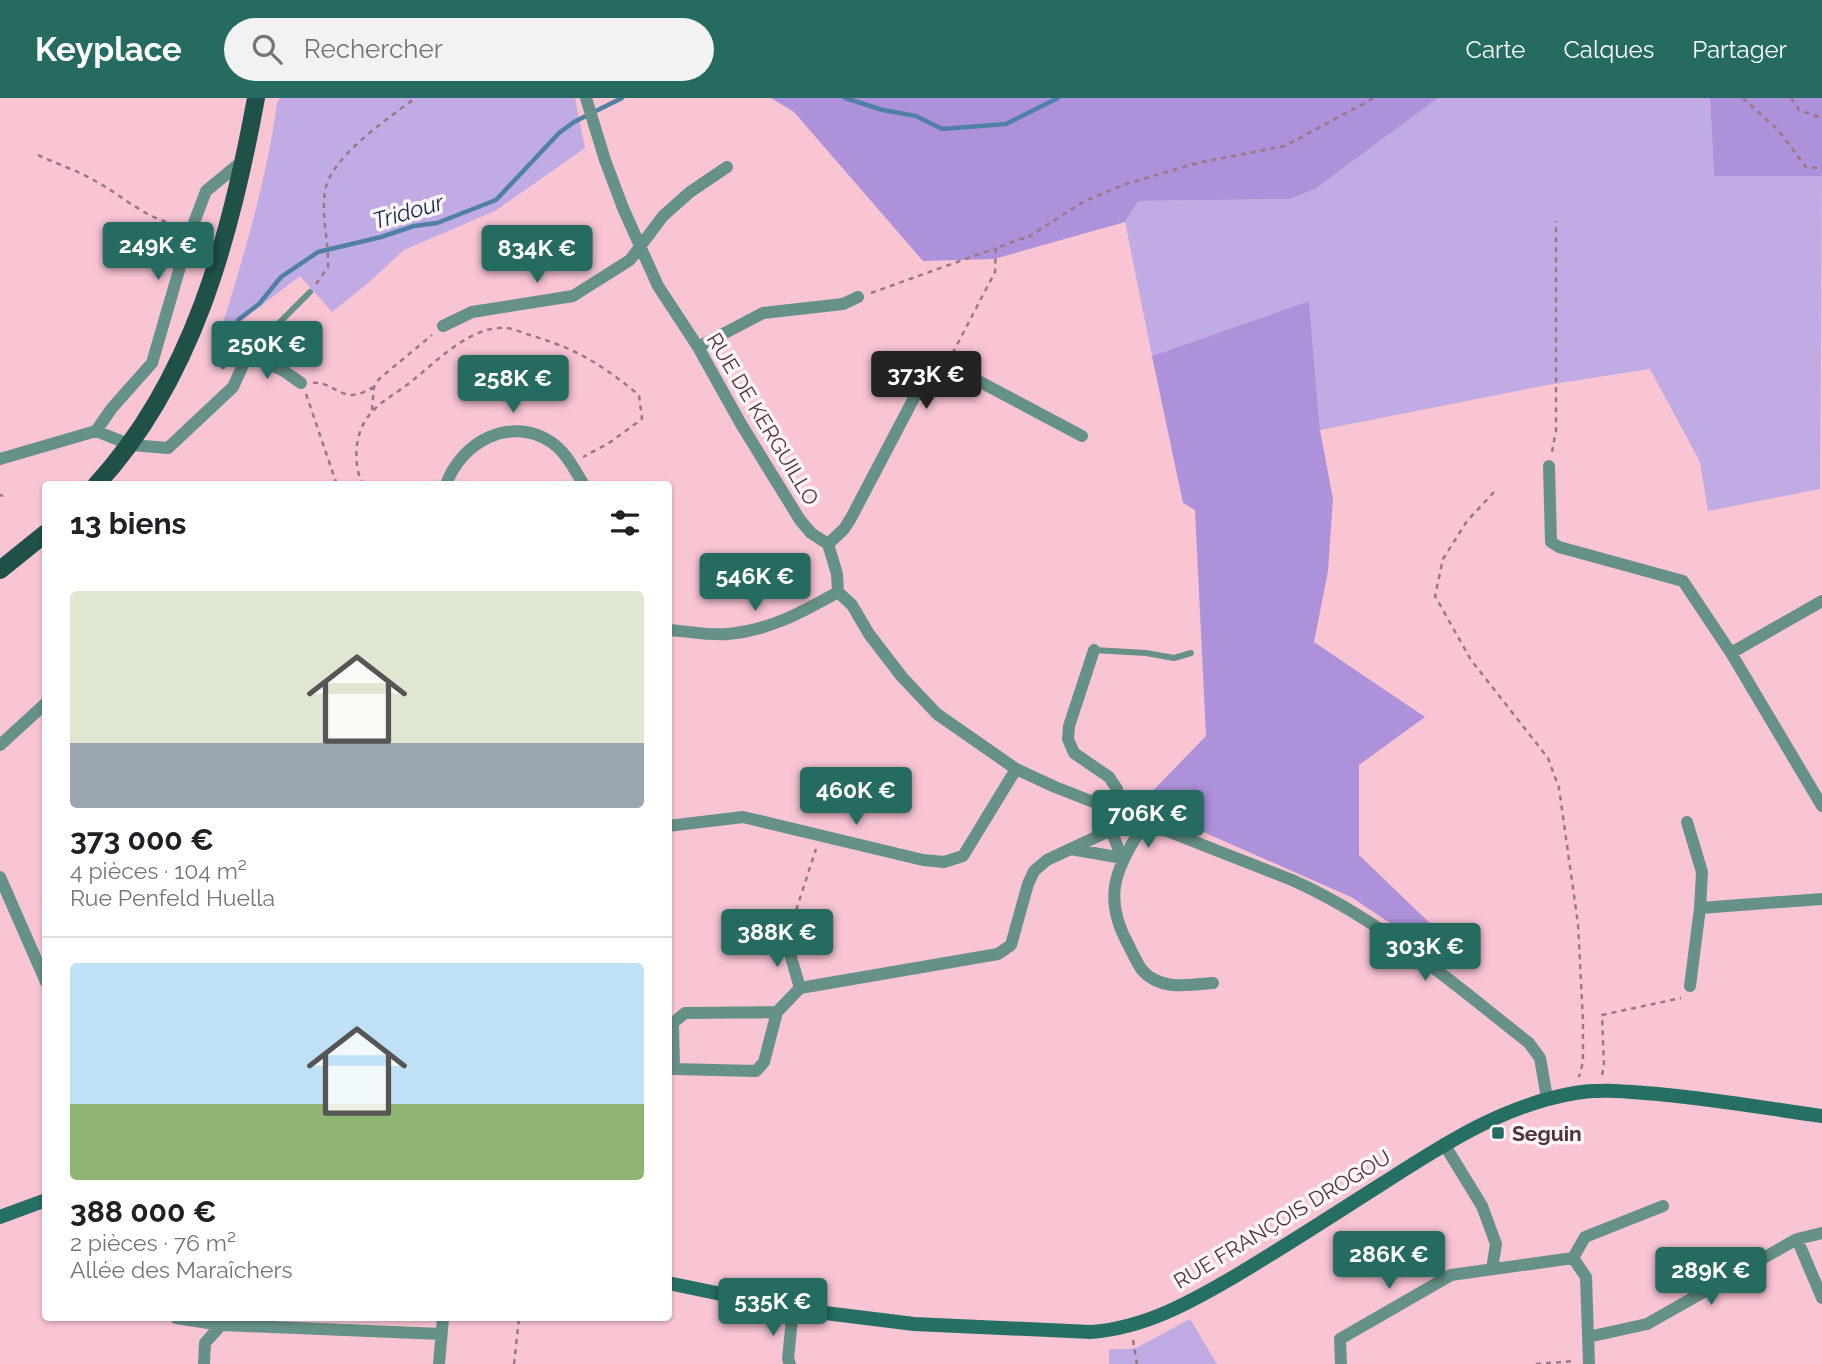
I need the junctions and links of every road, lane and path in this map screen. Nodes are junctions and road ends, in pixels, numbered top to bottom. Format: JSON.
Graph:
{"nodes":[{"id":1,"x":256,"y":98,"type":"edge"},
{"id":2,"x":415,"y":98,"type":"edge"},
{"id":3,"x":586,"y":98,"type":"edge"},
{"id":4,"x":1374,"y":98,"type":"edge"},
{"id":5,"x":1743,"y":98,"type":"edge"},
{"id":6,"x":1791,"y":98,"type":"edge"},
{"id":7,"x":1822,"y":118,"type":"edge"},
{"id":8,"x":38,"y":155,"type":"dead end"},
{"id":9,"x":245,"y":158,"type":"junction"},
{"id":10,"x":727,"y":167,"type":"dead end"},
{"id":11,"x":1822,"y":168,"type":"edge"},
{"id":12,"x":1556,"y":222,"type":"dead end"},
{"id":13,"x":191,"y":230,"type":"junction"},
{"id":14,"x":641,"y":247,"type":"junction"},
{"id":15,"x":996,"y":248,"type":"junction"},
{"id":16,"x":310,"y":292,"type":"joint"},
{"id":17,"x":863,"y":296,"type":"joint"},
{"id":18,"x":443,"y":326,"type":"joint"},
{"id":19,"x":698,"y":346,"type":"junction"},
{"id":20,"x":248,"y":354,"type":"junction"},
{"id":21,"x":946,"y":375,"type":"junction"},
{"id":22,"x":301,"y":383,"type":"junction"},
{"id":23,"x":374,"y":387,"type":"junction"},
{"id":24,"x":372,"y":410,"type":"junction"},
{"id":25,"x":96,"y":431,"type":"junction"},
{"id":26,"x":1082,"y":436,"type":"dead end"},
{"id":27,"x":131,"y":445,"type":"junction"},
{"id":28,"x":0,"y":459,"type":"edge"},
{"id":29,"x":571,"y":463,"type":"junction"},
{"id":30,"x":1549,"y":466,"type":"joint"},
{"id":31,"x":100,"y":481,"type":"edge"},
{"id":32,"x":336,"y":481,"type":"edge"},
{"id":33,"x":362,"y":481,"type":"edge"},
{"id":34,"x":447,"y":481,"type":"edge"},
{"id":35,"x":582,"y":481,"type":"edge"},
{"id":36,"x":1494,"y":492,"type":"dead end"},
{"id":37,"x":42,"y":536,"type":"edge"},
{"id":38,"x":828,"y":544,"type":"junction"},
{"id":39,"x":0,"y":570,"type":"edge"},
{"id":40,"x":838,"y":592,"type":"junction"},
{"id":41,"x":1822,"y":601,"type":"edge"},
{"id":42,"x":672,"y":629,"type":"edge"},
{"id":43,"x":1094,"y":650,"type":"joint"},
{"id":44,"x":1191,"y":653,"type":"dead end"},
{"id":45,"x":1731,"y":653,"type":"junction"},
{"id":46,"x":42,"y":707,"type":"edge"},
{"id":47,"x":0,"y":745,"type":"edge"},
{"id":48,"x":1016,"y":769,"type":"junction"},
{"id":49,"x":1822,"y":806,"type":"edge"},
{"id":50,"x":1116,"y":812,"type":"junction"},
{"id":51,"x":1687,"y":822,"type":"dead end"},
{"id":52,"x":1145,"y":823,"type":"junction"},
{"id":53,"x":672,"y":826,"type":"edge"},
{"id":54,"x":1111,"y":830,"type":"junction"},
{"id":55,"x":819,"y":835,"type":"junction"},
{"id":56,"x":1070,"y":848,"type":"junction"},
{"id":57,"x":1122,"y":858,"type":"junction"},
{"id":58,"x":0,"y":877,"type":"edge"},
{"id":59,"x":1822,"y":899,"type":"edge"},
{"id":60,"x":1700,"y":908,"type":"junction"},
{"id":61,"x":786,"y":940,"type":"joint"},
{"id":62,"x":42,"y":973,"type":"edge"},
{"id":63,"x":1213,"y":983,"type":"dead end"},
{"id":64,"x":1690,"y":986,"type":"joint"},
{"id":65,"x":800,"y":988,"type":"junction"},
{"id":66,"x":777,"y":1012,"type":"junction"},
{"id":67,"x":1598,"y":1089,"type":"junction"},
{"id":68,"x":1575,"y":1093,"type":"junction"},
{"id":69,"x":1548,"y":1098,"type":"junction"},
{"id":70,"x":1822,"y":1116,"type":"edge"},
{"id":71,"x":1444,"y":1144,"type":"junction"},
{"id":72,"x":42,"y":1201,"type":"edge"},
{"id":73,"x":1662,"y":1206,"type":"dead end"},
{"id":74,"x":0,"y":1217,"type":"edge"},
{"id":75,"x":1822,"y":1233,"type":"edge"},
{"id":76,"x":1797,"y":1239,"type":"junction"},
{"id":77,"x":1573,"y":1258,"type":"junction"},
{"id":78,"x":1492,"y":1269,"type":"junction"},
{"id":79,"x":672,"y":1284,"type":"edge"},
{"id":80,"x":1822,"y":1298,"type":"edge"},
{"id":81,"x":793,"y":1309,"type":"junction"},
{"id":82,"x":195,"y":1321,"type":"edge"},
{"id":83,"x":443,"y":1321,"type":"edge"},
{"id":84,"x":519,"y":1321,"type":"edge"},
{"id":85,"x":221,"y":1325,"type":"junction"},
{"id":86,"x":1130,"y":1326,"type":"junction"},
{"id":87,"x":441,"y":1334,"type":"junction"},
{"id":88,"x":1588,"y":1337,"type":"junction"},
{"id":89,"x":1589,"y":1362,"type":"edge"},
{"id":90,"x":204,"y":1364,"type":"edge"},
{"id":91,"x":439,"y":1364,"type":"edge"},
{"id":92,"x":514,"y":1364,"type":"edge"},
{"id":93,"x":790,"y":1364,"type":"edge"},
{"id":94,"x":1136,"y":1364,"type":"edge"},
{"id":95,"x":1340,"y":1364,"type":"edge"},
{"id":96,"x":1536,"y":1364,"type":"edge"}],
"edges":[{"from":1,"to":9,"type":"main road"},
{"from":2,"to":16,"type":"path"},
{"from":3,"to":14,"type":"street","name":"RUE DE KERGUILLO"},
{"from":4,"to":15,"type":"path"},
{"from":5,"to":11,"type":"path"},
{"from":6,"to":7,"type":"path"},
{"from":8,"to":13,"type":"path"},
{"from":9,"to":13,"type":"street"},
{"from":9,"to":27,"type":"main road"},
{"from":10,"to":14,"type":"street"},
{"from":12,"to":30,"type":"path"},
{"from":13,"to":25,"type":"street"},
{"from":14,"to":18,"type":"street"},
{"from":14,"to":19,"type":"street","name":"RUE DE KERGUILLO"},
{"from":15,"to":17,"type":"path"},
{"from":15,"to":21,"type":"path"},
{"from":16,"to":20,"type":"lane"},
{"from":17,"to":19,"type":"street"},
{"from":18,"to":23,"type":"path"},
{"from":19,"to":38,"type":"street","name":"RUE DE KERGUILLO"},
{"from":20,"to":22,"type":"street"},
{"from":20,"to":27,"type":"street"},
{"from":21,"to":26,"type":"street"},
{"from":21,"to":38,"type":"street"},
{"from":22,"to":23,"type":"path"},
{"from":22,"to":32,"type":"path"},
{"from":23,"to":24,"type":"path"},
{"from":24,"to":29,"type":"path"},
{"from":24,"to":33,"type":"path"},
{"from":25,"to":27,"type":"street"},
{"from":25,"to":28,"type":"street"},
{"from":27,"to":31,"type":"main road"},
{"from":29,"to":34,"type":"street"},
{"from":29,"to":35,"type":"street"},
{"from":30,"to":45,"type":"street"},
{"from":36,"to":68,"type":"path"},
{"from":37,"to":39,"type":"main road"},
{"from":38,"to":40,"type":"street"},
{"from":40,"to":42,"type":"street"},
{"from":40,"to":48,"type":"street"},
{"from":41,"to":45,"type":"street"},
{"from":43,"to":44,"type":"lane"},
{"from":43,"to":50,"type":"street"},
{"from":45,"to":49,"type":"street"},
{"from":46,"to":47,"type":"street"},
{"from":48,"to":50,"type":"street"},
{"from":48,"to":55,"type":"street"},
{"from":50,"to":52,"type":"street"},
{"from":50,"to":54,"type":"street"},
{"from":51,"to":60,"type":"street"},
{"from":52,"to":57,"type":"street"},
{"from":52,"to":69,"type":"street"},
{"from":53,"to":55,"type":"street"},
{"from":54,"to":56,"type":"street"},
{"from":54,"to":57,"type":"street"},
{"from":55,"to":61,"type":"path"},
{"from":56,"to":57,"type":"street"},
{"from":56,"to":65,"type":"street"},
{"from":57,"to":63,"type":"street"},
{"from":58,"to":62,"type":"street"},
{"from":59,"to":60,"type":"street"},
{"from":60,"to":64,"type":"street"},
{"from":61,"to":65,"type":"street"},
{"from":64,"to":67,"type":"path"},
{"from":65,"to":66,"type":"street"},
{"from":66,"to":66,"type":"street"},
{"from":67,"to":68,"type":"street","name":"RUE FRANÇOIS DROGOU"},
{"from":67,"to":70,"type":"street","name":"RUE FRANÇOIS DROGOU"},
{"from":68,"to":69,"type":"street","name":"RUE FRANÇOIS DROGOU"},
{"from":69,"to":71,"type":"street","name":"RUE FRANÇOIS DROGOU"},
{"from":71,"to":78,"type":"street"},
{"from":71,"to":86,"type":"street","name":"RUE FRANÇOIS DROGOU"},
{"from":72,"to":74,"type":"street"},
{"from":73,"to":77,"type":"street"},
{"from":75,"to":76,"type":"street"},
{"from":76,"to":80,"type":"street"},
{"from":76,"to":88,"type":"street"},
{"from":77,"to":78,"type":"street"},
{"from":77,"to":88,"type":"street"},
{"from":78,"to":95,"type":"street"},
{"from":79,"to":81,"type":"street","name":"RUE FRANÇOIS DROGOU"},
{"from":81,"to":86,"type":"street","name":"RUE FRANÇOIS DROGOU"},
{"from":81,"to":93,"type":"street"},
{"from":82,"to":85,"type":"street"},
{"from":83,"to":87,"type":"street"},
{"from":84,"to":92,"type":"path"},
{"from":85,"to":87,"type":"street"},
{"from":85,"to":90,"type":"street"},
{"from":86,"to":94,"type":"path"},
{"from":87,"to":91,"type":"street"},
{"from":88,"to":89,"type":"street"},
{"from":89,"to":96,"type":"path"}]}
